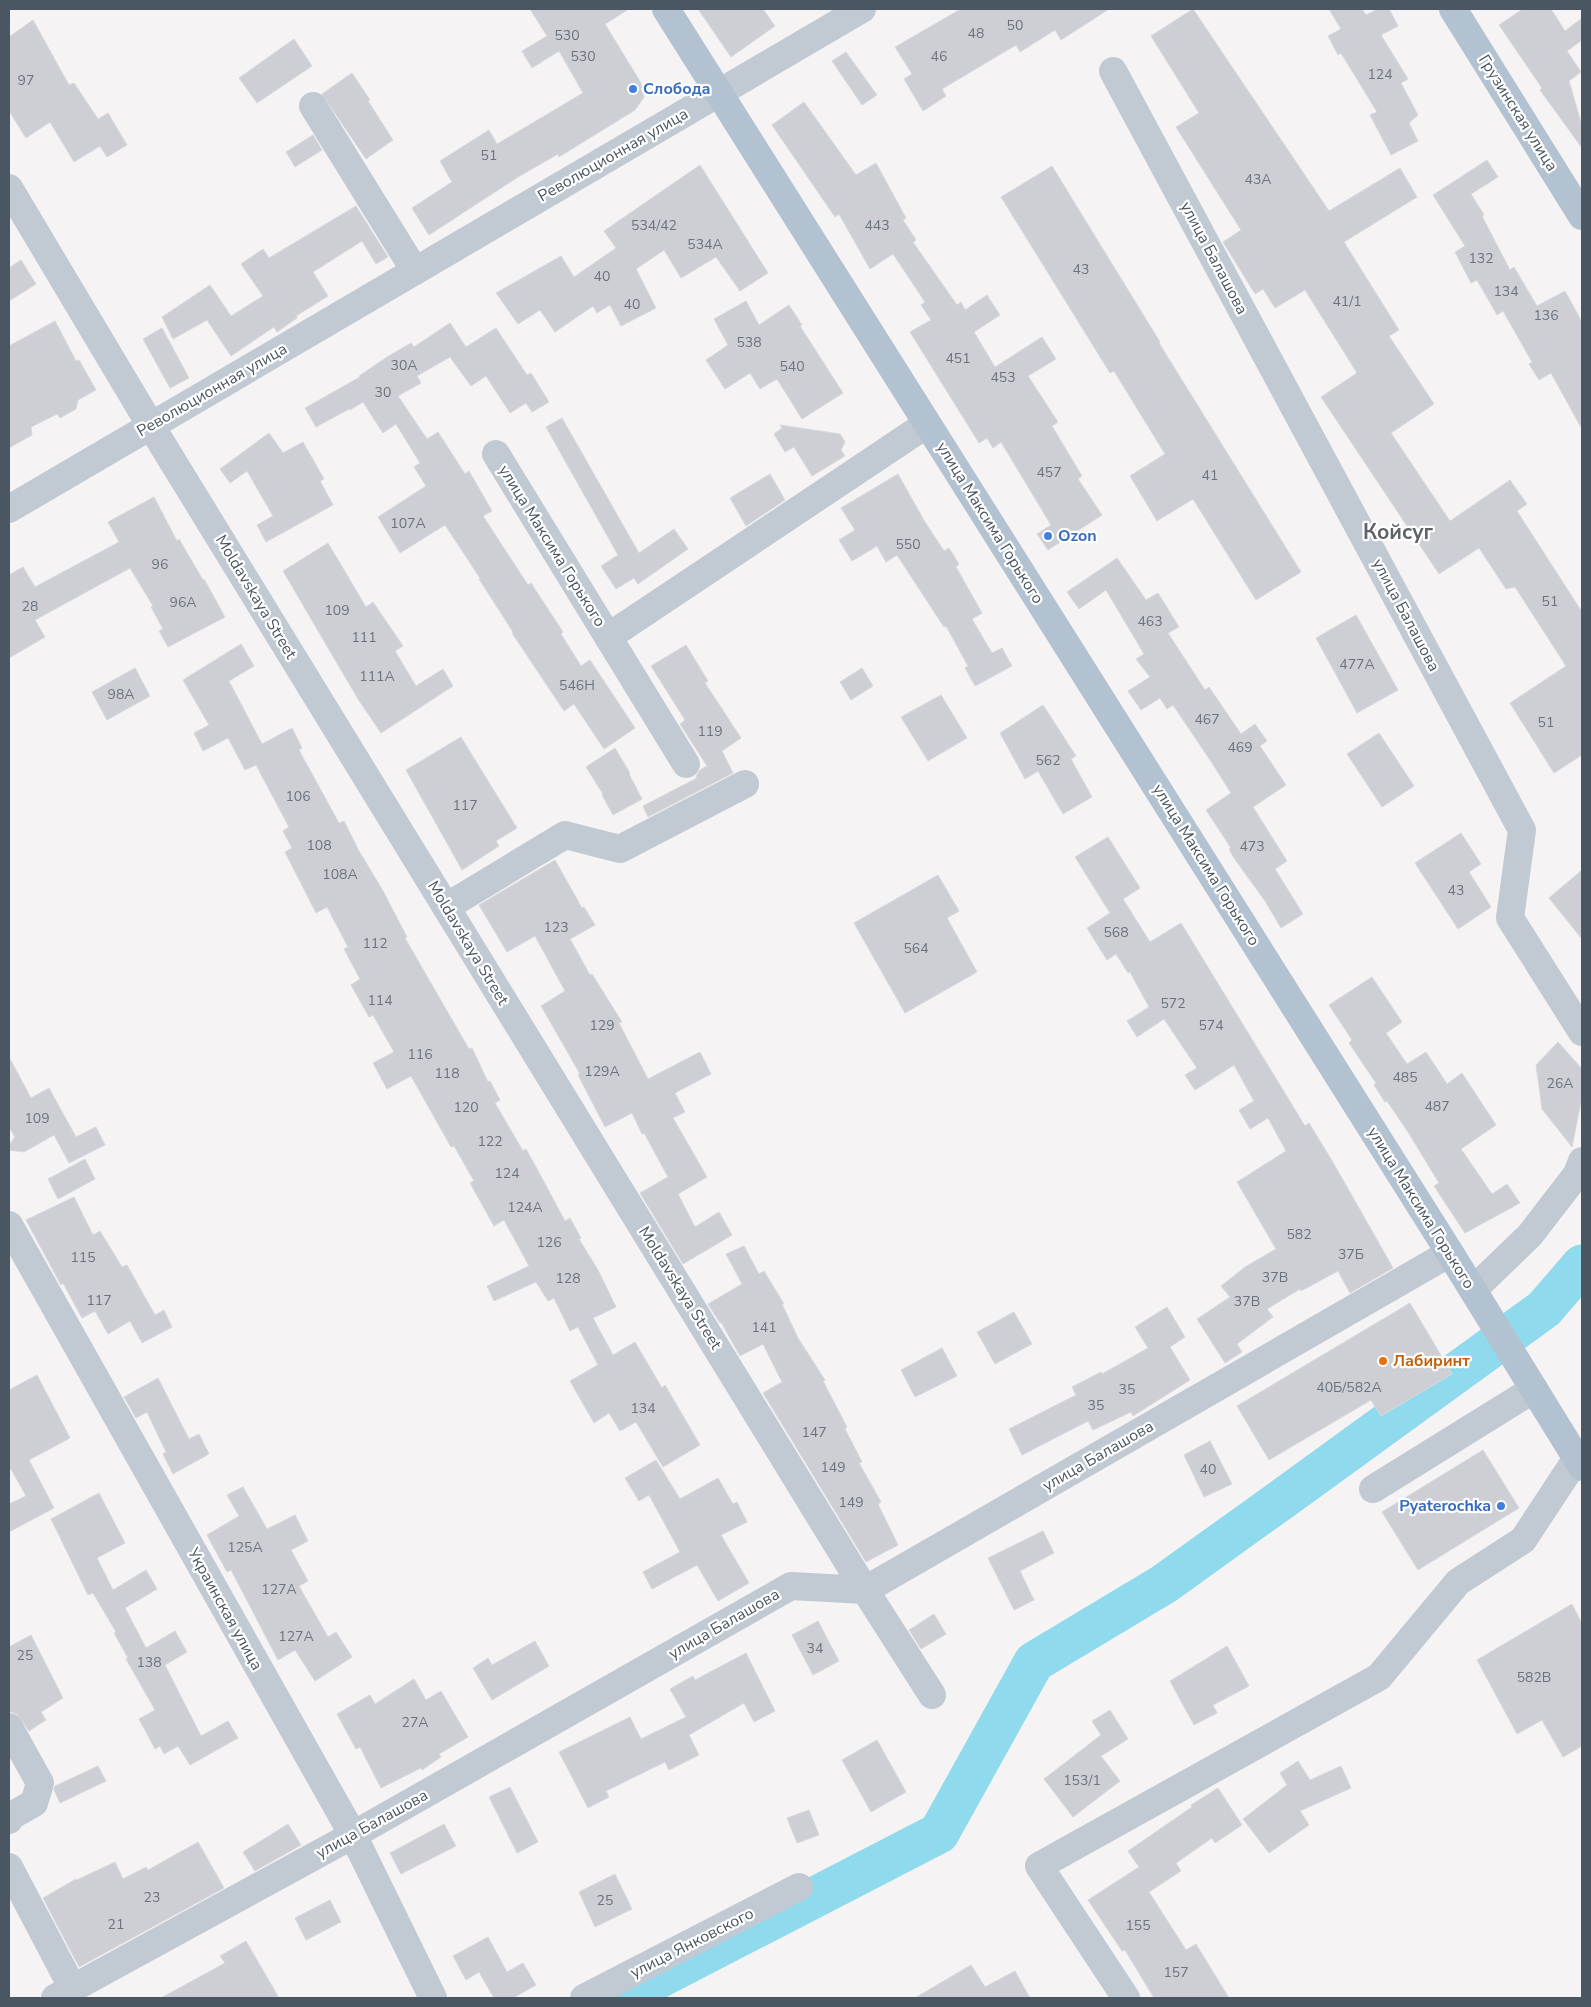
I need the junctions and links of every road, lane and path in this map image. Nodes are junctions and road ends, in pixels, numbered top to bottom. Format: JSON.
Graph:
{"nodes":[{"id":1,"x":666,"y":9,"type":"edge"},
{"id":2,"x":862,"y":9,"type":"edge"},
{"id":3,"x":1453,"y":9,"type":"edge"},
{"id":4,"x":1113,"y":71,"type":"dead end"},
{"id":5,"x":719,"y":93,"type":"junction"},
{"id":6,"x":313,"y":106,"type":"dead end"},
{"id":7,"x":9,"y":188,"type":"edge"},
{"id":8,"x":1582,"y":216,"type":"edge"},
{"id":9,"x":415,"y":271,"type":"junction"},
{"id":10,"x":928,"y":424,"type":"junction"},
{"id":11,"x":151,"y":426,"type":"junction"},
{"id":12,"x":496,"y":454,"type":"dead end"},
{"id":13,"x":9,"y":509,"type":"edge"},
{"id":14,"x":608,"y":637,"type":"junction"},
{"id":15,"x":686,"y":764,"type":"dead end"},
{"id":16,"x":745,"y":784,"type":"dead end"},
{"id":17,"x":446,"y":907,"type":"junction"},
{"id":18,"x":1582,"y":1032,"type":"edge"},
{"id":19,"x":1582,"y":1160,"type":"edge"},
{"id":20,"x":9,"y":1225,"type":"edge"},
{"id":21,"x":1450,"y":1253,"type":"junction"},
{"id":22,"x":1478,"y":1299,"type":"junction"},
{"id":23,"x":1530,"y":1383,"type":"junction"},
{"id":24,"x":1580,"y":1462,"type":"edge"},
{"id":25,"x":1373,"y":1489,"type":"dead end"},
{"id":26,"x":864,"y":1590,"type":"junction"},
{"id":27,"x":932,"y":1695,"type":"dead end"},
{"id":28,"x":9,"y":1727,"type":"edge"},
{"id":29,"x":9,"y":1820,"type":"edge"},
{"id":30,"x":353,"y":1835,"type":"junction"},
{"id":31,"x":9,"y":1867,"type":"edge"},
{"id":32,"x":799,"y":1887,"type":"dead end"},
{"id":33,"x":64,"y":1994,"type":"edge"},
{"id":34,"x":433,"y":1998,"type":"edge"},
{"id":35,"x":584,"y":1998,"type":"edge"},
{"id":36,"x":1126,"y":1998,"type":"edge"}],
"edges":[{"from":1,"to":5,"type":"main road","name":"улица Максима Горького"},
{"from":2,"to":5,"type":"street","name":"Революционная улица"},
{"from":3,"to":8,"type":"main road","name":"Грузинская улица"},
{"from":4,"to":18,"type":"street","name":"улица Балашова"},
{"from":5,"to":9,"type":"street","name":"Революционная улица"},
{"from":5,"to":10,"type":"main road","name":"улица Максима Горького"},
{"from":6,"to":9,"type":"street"},
{"from":7,"to":11,"type":"street","name":"Moldavskaya Street"},
{"from":9,"to":11,"type":"street","name":"Революционная улица"},
{"from":10,"to":14,"type":"street","name":"улица Максима Горького"},
{"from":10,"to":21,"type":"main road","name":"улица Максима Горького"},
{"from":11,"to":13,"type":"street","name":"Революционная улица"},
{"from":11,"to":17,"type":"street","name":"Moldavskaya Street"},
{"from":12,"to":14,"type":"street","name":"улица Максима Горького"},
{"from":14,"to":15,"type":"street","name":"улица Максима Горького"},
{"from":16,"to":17,"type":"street"},
{"from":17,"to":26,"type":"street","name":"Moldavskaya Street"},
{"from":19,"to":22,"type":"street"},
{"from":20,"to":30,"type":"street","name":"Украинская улица"},
{"from":21,"to":22,"type":"main road","name":"улица Максима Горького"},
{"from":21,"to":26,"type":"street","name":"улица Балашова"},
{"from":22,"to":23,"type":"main road","name":"улица Максима Горького"},
{"from":23,"to":24,"type":"main road"},
{"from":23,"to":25,"type":"street"},
{"from":24,"to":36,"type":"street"},
{"from":26,"to":27,"type":"street","name":"Moldavskaya Street"},
{"from":26,"to":30,"type":"street","name":"улица Балашова"},
{"from":28,"to":29,"type":"street"},
{"from":30,"to":33,"type":"street","name":"улица Балашова"},
{"from":30,"to":34,"type":"street","name":"Украинская улица"},
{"from":31,"to":33,"type":"street"},
{"from":32,"to":35,"type":"street","name":"улица Янковского"}]}
